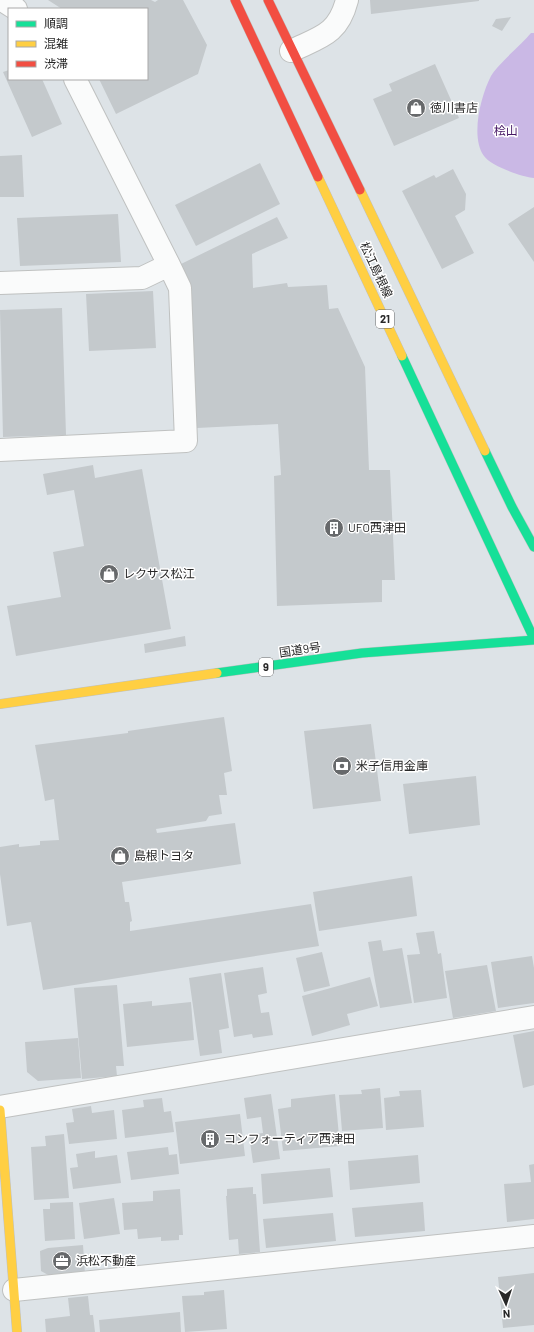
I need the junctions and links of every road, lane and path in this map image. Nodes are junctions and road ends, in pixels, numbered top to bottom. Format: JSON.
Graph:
{"nodes":[{"id":1,"x":2,"y":0,"type":"edge"},
{"id":2,"x":235,"y":0,"type":"edge"},
{"id":3,"x":268,"y":0,"type":"edge"},
{"id":4,"x":347,"y":0,"type":"edge"},
{"id":5,"x":14,"y":8,"type":"edge"},
{"id":6,"x":291,"y":51,"type":"junction"},
{"id":7,"x":76,"y":80,"type":"edge"},
{"id":8,"x":169,"y":264,"type":"junction"},
{"id":9,"x":0,"y":283,"type":"edge"},
{"id":10,"x":0,"y":450,"type":"edge"},
{"id":11,"x":534,"y":547,"type":"edge"},
{"id":12,"x":534,"y":639,"type":"edge"},
{"id":13,"x":0,"y":704,"type":"edge"},
{"id":14,"x":534,"y":1017,"type":"edge"},
{"id":15,"x":0,"y":1106,"type":"edge"},
{"id":16,"x":0,"y":1110,"type":"edge"},
{"id":17,"x":534,"y":1236,"type":"edge"},
{"id":18,"x":14,"y":1290,"type":"junction"},
{"id":19,"x":17,"y":1332,"type":"edge"}],
"edges":[{"from":1,"to":5,"type":"street"},
{"from":2,"to":12,"type":"main road","name":"松江島根線","number":"21"},
{"from":3,"to":6,"type":"main road","name":"松江島根線"},
{"from":4,"to":6,"type":"street"},
{"from":6,"to":11,"type":"main road","name":"松江島根線"},
{"from":7,"to":8,"type":"street"},
{"from":8,"to":9,"type":"street"},
{"from":8,"to":10,"type":"street"},
{"from":12,"to":13,"type":"main road","name":"国道9号","number":"9"},
{"from":14,"to":15,"type":"street"},
{"from":16,"to":18,"type":"main road"},
{"from":17,"to":18,"type":"street"},
{"from":18,"to":19,"type":"main road"}]}
